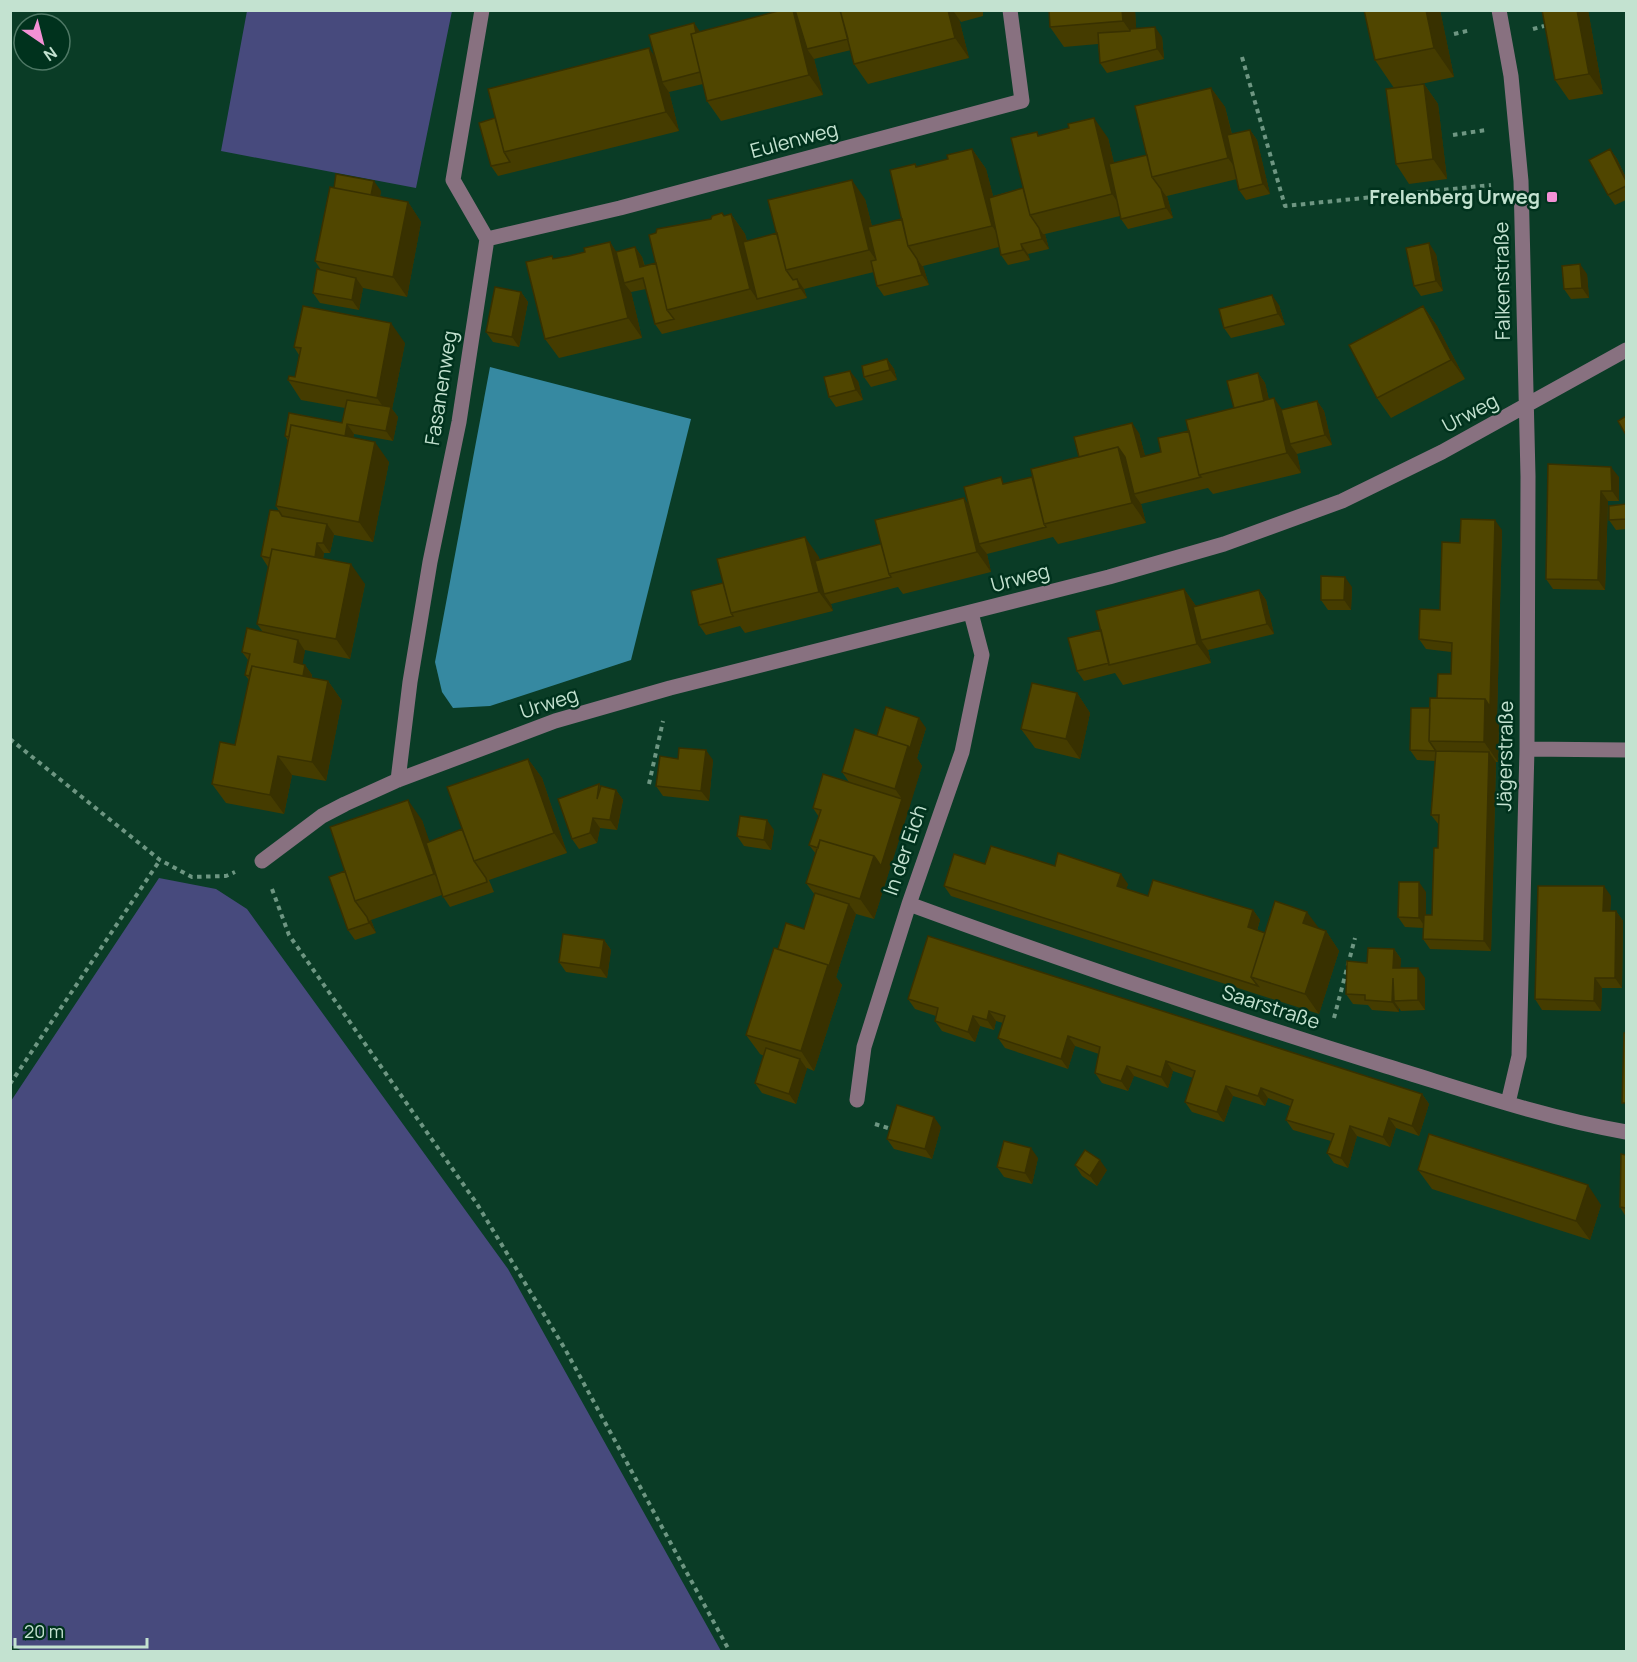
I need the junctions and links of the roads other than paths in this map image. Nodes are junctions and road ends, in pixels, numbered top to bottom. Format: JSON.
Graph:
{"nodes":[{"id":1,"x":482,"y":10,"type":"edge"},
{"id":2,"x":1011,"y":10,"type":"edge"},
{"id":3,"x":1499,"y":10,"type":"edge"},
{"id":4,"x":487,"y":239,"type":"junction"},
{"id":5,"x":1626,"y":350,"type":"edge"},
{"id":6,"x":1525,"y":408,"type":"junction"},
{"id":7,"x":971,"y":613,"type":"junction"},
{"id":8,"x":1527,"y":749,"type":"junction"},
{"id":9,"x":1626,"y":750,"type":"edge"},
{"id":10,"x":398,"y":780,"type":"junction"},
{"id":11,"x":262,"y":861,"type":"road end"},
{"id":12,"x":909,"y":904,"type":"junction"},
{"id":13,"x":857,"y":1100,"type":"dead end"},
{"id":14,"x":1508,"y":1103,"type":"junction"},
{"id":15,"x":1626,"y":1132,"type":"edge"}],
"edges":[{"from":1,"to":4,"type":"street"},
{"from":2,"to":4,"type":"street","name":"Eulenweg"},
{"from":3,"to":6,"type":"street","name":"Falkenstraße"},
{"from":4,"to":10,"type":"street","name":"Fasanenweg"},
{"from":5,"to":6,"type":"street","name":"Urweg"},
{"from":6,"to":7,"type":"street","name":"Urweg"},
{"from":6,"to":8,"type":"street","name":"Jägerstraße"},
{"from":7,"to":10,"type":"street","name":"Urweg"},
{"from":7,"to":12,"type":"street","name":"In der Eich"},
{"from":8,"to":9,"type":"street"},
{"from":8,"to":14,"type":"street","name":"Jägerstraße"},
{"from":10,"to":11,"type":"street","name":"Urweg"},
{"from":12,"to":13,"type":"street","name":"In der Eich"},
{"from":12,"to":14,"type":"street","name":"Saarstraße"},
{"from":14,"to":15,"type":"street","name":"Saarstraße"}]}
